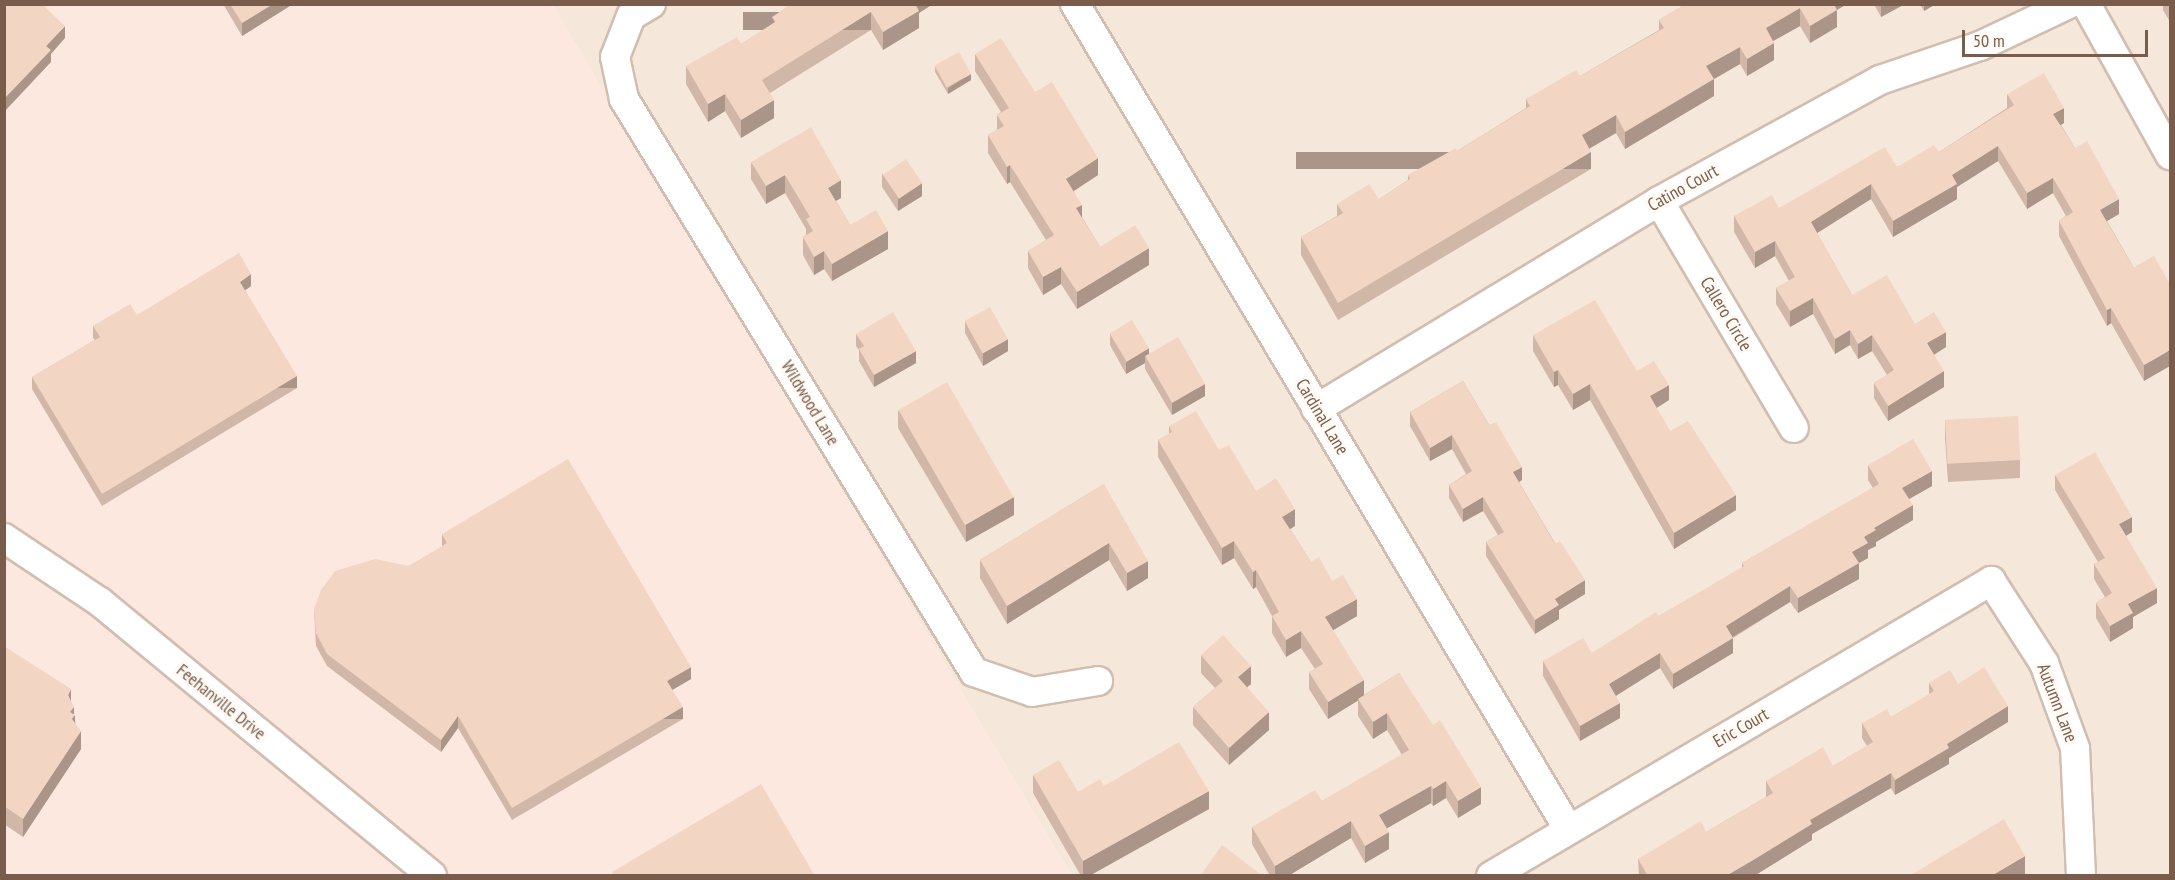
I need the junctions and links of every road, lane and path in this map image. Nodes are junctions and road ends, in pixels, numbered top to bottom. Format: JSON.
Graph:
{"nodes":[{"id":1,"x":1075,"y":4,"type":"edge"},
{"id":2,"x":2068,"y":4,"type":"edge"},
{"id":3,"x":2086,"y":4,"type":"edge"},
{"id":4,"x":641,"y":10,"type":"edge"},
{"id":5,"x":2170,"y":155,"type":"edge"},
{"id":6,"x":1659,"y":201,"type":"junction"},
{"id":7,"x":1316,"y":409,"type":"junction"},
{"id":8,"x":1794,"y":428,"type":"dead end"},
{"id":9,"x":4,"y":538,"type":"edge"},
{"id":10,"x":1991,"y":581,"type":"joint"},
{"id":11,"x":1098,"y":681,"type":"dead end"},
{"id":12,"x":1569,"y":830,"type":"junction"},
{"id":13,"x":432,"y":876,"type":"edge"},
{"id":14,"x":1491,"y":876,"type":"edge"},
{"id":15,"x":2081,"y":876,"type":"edge"}],
"edges":[{"from":1,"to":7,"type":"street","name":"Cardinal Lane"},
{"from":2,"to":6,"type":"street","name":"Catino Court"},
{"from":3,"to":5,"type":"street"},
{"from":4,"to":11,"type":"street","name":"Wildwood Lane"},
{"from":6,"to":7,"type":"street","name":"Catino Court"},
{"from":6,"to":8,"type":"street","name":"Callero Circle"},
{"from":7,"to":12,"type":"street","name":"Cardinal Lane"},
{"from":9,"to":13,"type":"street","name":"Feehanville Drive"},
{"from":10,"to":12,"type":"street","name":"Eric Court"},
{"from":10,"to":15,"type":"street","name":"Autumn Lane"},
{"from":12,"to":14,"type":"street","name":"Eric Court"}]}
